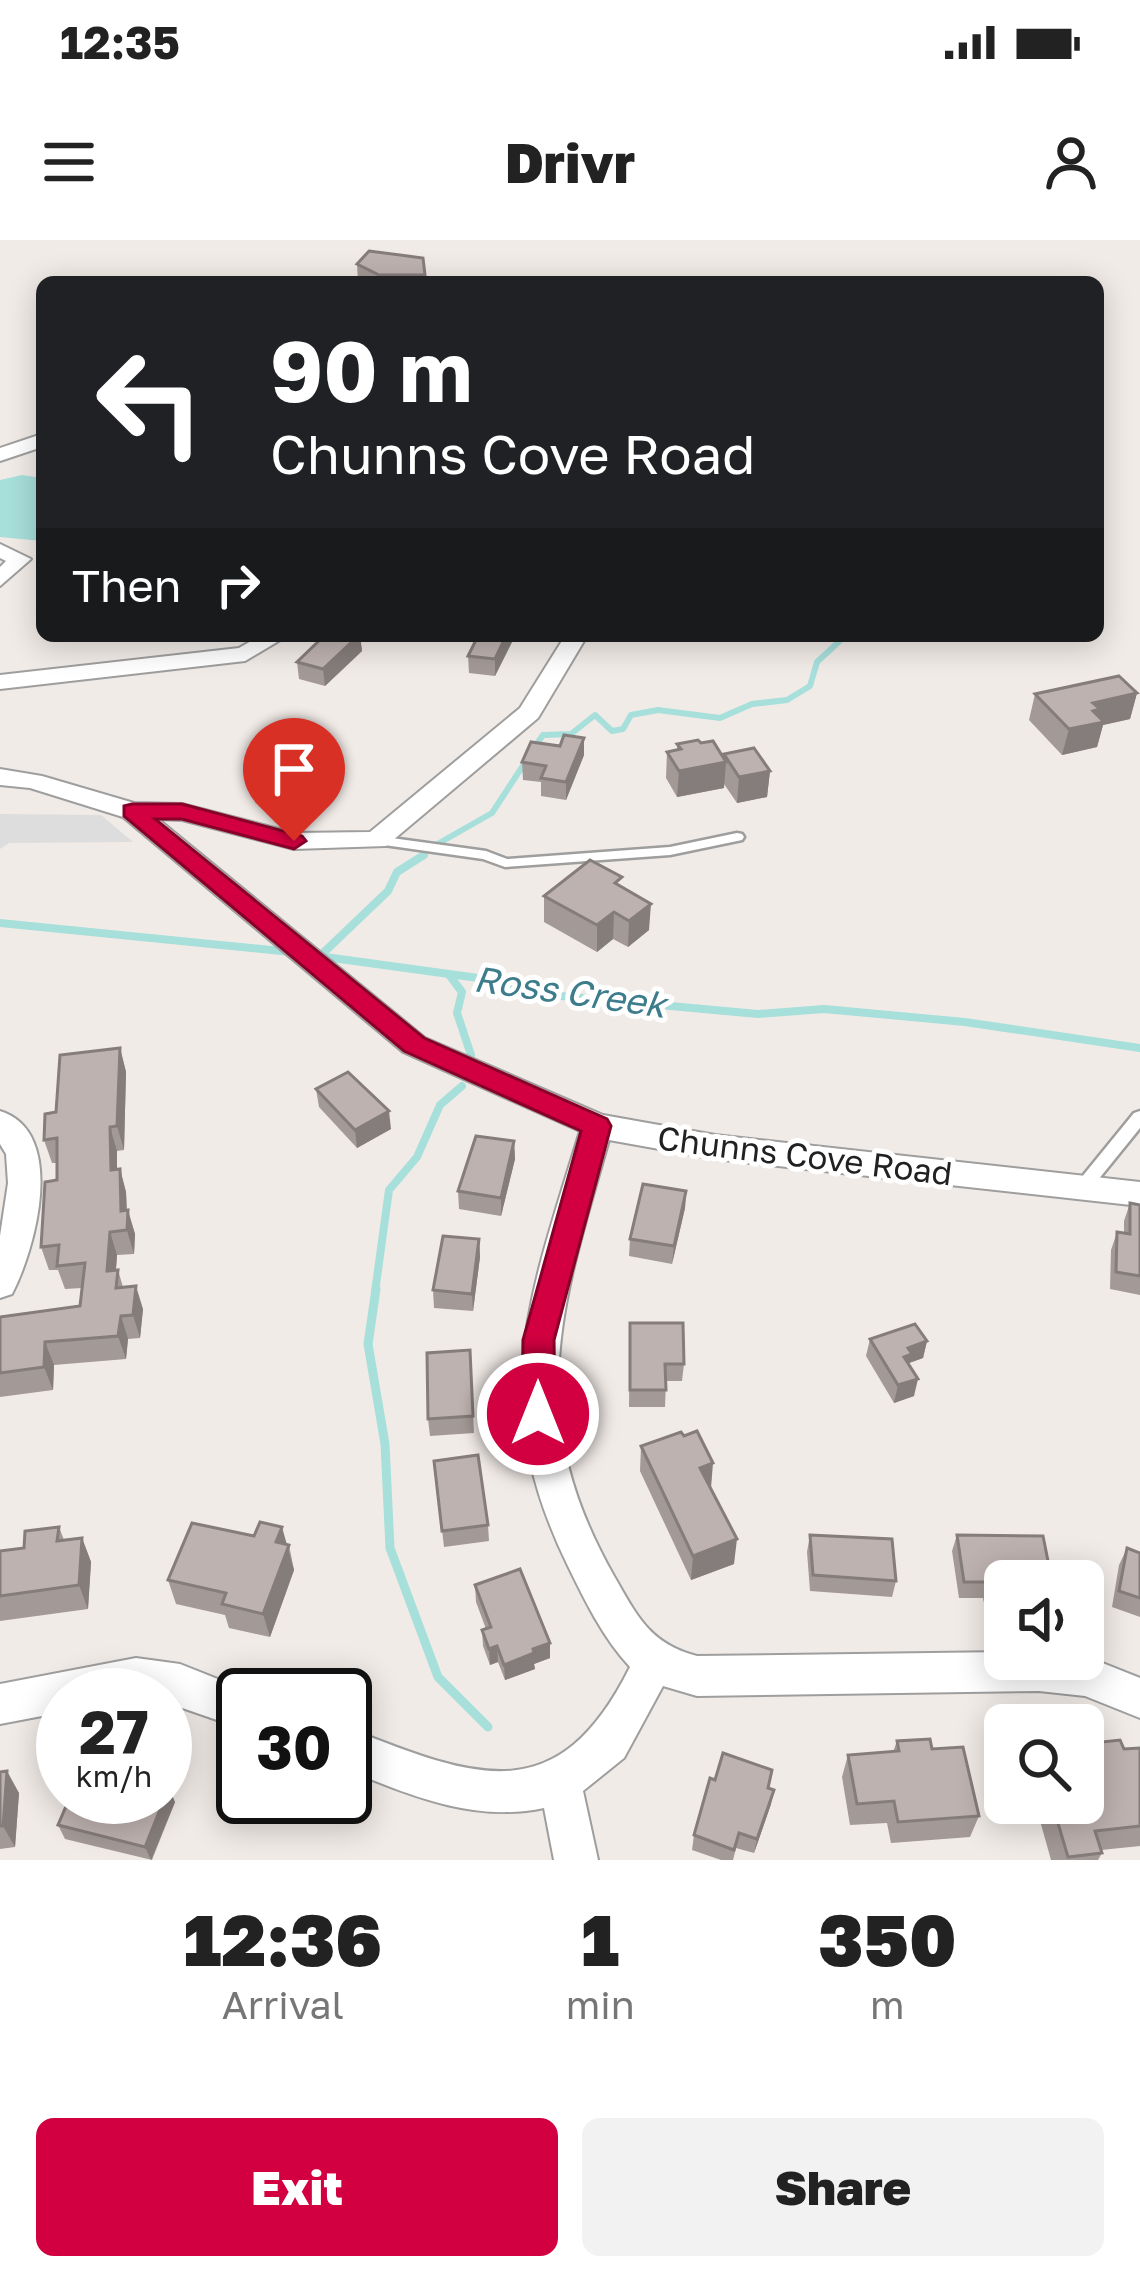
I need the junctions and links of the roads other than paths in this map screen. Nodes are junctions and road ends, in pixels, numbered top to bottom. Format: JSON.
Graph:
{"nodes":[{"id":1,"x":36,"y":442,"type":"edge"},
{"id":2,"x":0,"y":455,"type":"edge"},
{"id":3,"x":0,"y":550,"type":"edge"},
{"id":4,"x":0,"y":579,"type":"edge"},
{"id":5,"x":266,"y":642,"type":"edge"},
{"id":6,"x":572,"y":642,"type":"edge"},
{"id":7,"x":0,"y":682,"type":"edge"},
{"id":8,"x":0,"y":777,"type":"edge"},
{"id":9,"x":132,"y":811,"type":"junction"},
{"id":10,"x":737,"y":837,"type":"dead end"},
{"id":11,"x":377,"y":840,"type":"junction"},
{"id":12,"x":1140,"y":1117,"type":"edge"},
{"id":13,"x":0,"y":1123,"type":"edge"},
{"id":14,"x":597,"y":1126,"type":"junction"},
{"id":15,"x":1083,"y":1187,"type":"junction"},
{"id":16,"x":1140,"y":1194,"type":"edge"},
{"id":17,"x":0,"y":1284,"type":"edge"},
{"id":18,"x":654,"y":1662,"type":"junction"},
{"id":19,"x":216,"y":1698,"type":"edge"},
{"id":20,"x":1140,"y":1698,"type":"edge"},
{"id":21,"x":0,"y":1704,"type":"edge"},
{"id":22,"x":372,"y":1759,"type":"edge"},
{"id":23,"x":560,"y":1781,"type":"junction"},
{"id":24,"x":577,"y":1860,"type":"edge"}],
"edges":[{"from":1,"to":2,"type":"street"},
{"from":3,"to":4,"type":"street"},
{"from":5,"to":7,"type":"street"},
{"from":6,"to":11,"type":"street"},
{"from":8,"to":9,"type":"street","name":"Chunns Cove Road"},
{"from":9,"to":11,"type":"street"},
{"from":9,"to":14,"type":"street","name":"Chunns Cove Road"},
{"from":10,"to":11,"type":"lane"},
{"from":12,"to":15,"type":"lane"},
{"from":13,"to":17,"type":"street"},
{"from":14,"to":15,"type":"street","name":"Chunns Cove Road"},
{"from":14,"to":18,"type":"street"},
{"from":15,"to":16,"type":"street","name":"Chunns Cove Road"},
{"from":18,"to":20,"type":"street"},
{"from":18,"to":23,"type":"street"},
{"from":19,"to":21,"type":"street"},
{"from":22,"to":23,"type":"street"},
{"from":23,"to":24,"type":"street"}]}
